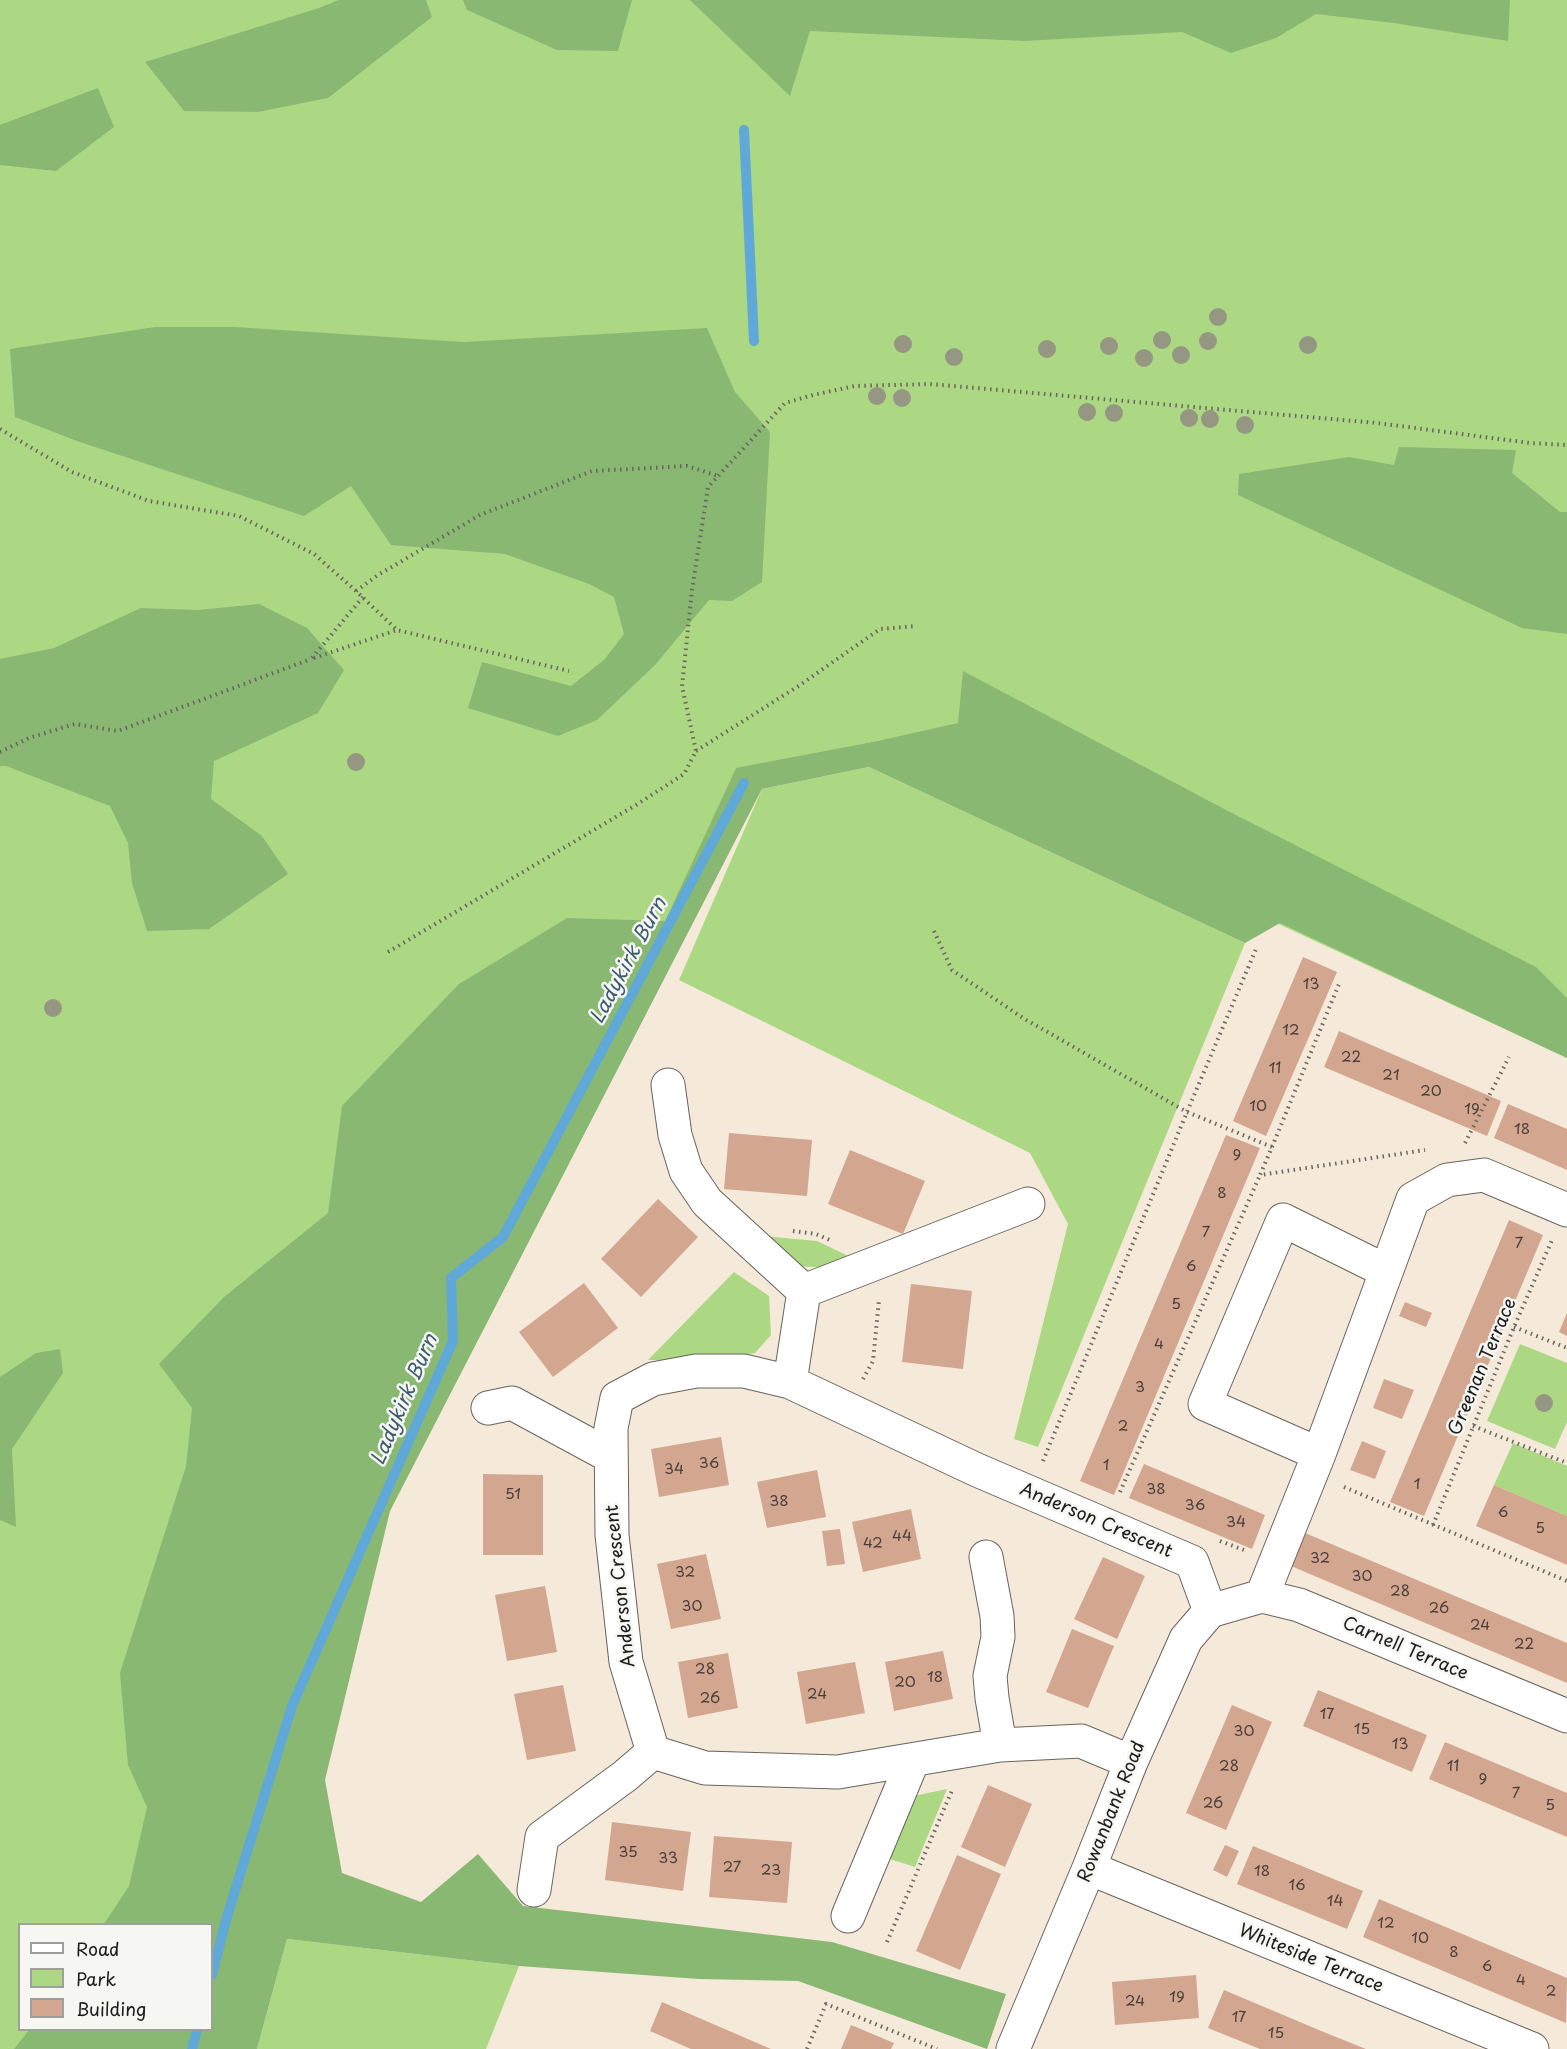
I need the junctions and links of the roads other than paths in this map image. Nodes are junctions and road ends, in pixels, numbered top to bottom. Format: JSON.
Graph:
{"nodes":[{"id":1,"x":668,"y":1085,"type":"dead end"},
{"id":2,"x":1028,"y":1204,"type":"dead end"},
{"id":3,"x":1561,"y":1221,"type":"edge"},
{"id":4,"x":1386,"y":1270,"type":"junction"},
{"id":5,"x":804,"y":1291,"type":"junction"},
{"id":6,"x":790,"y":1382,"type":"junction"},
{"id":7,"x":488,"y":1408,"type":"dead end"},
{"id":8,"x":1319,"y":1454,"type":"junction"},
{"id":9,"x":610,"y":1456,"type":"junction"},
{"id":10,"x":986,"y":1557,"type":"dead end"},
{"id":11,"x":1237,"y":1603,"type":"junction"},
{"id":12,"x":1567,"y":1716,"type":"edge"},
{"id":13,"x":1000,"y":1745,"type":"junction"},
{"id":14,"x":652,"y":1752,"type":"junction"},
{"id":15,"x":913,"y":1760,"type":"junction"},
{"id":16,"x":1131,"y":1762,"type":"junction"},
{"id":17,"x":1089,"y":1868,"type":"junction"},
{"id":18,"x":534,"y":1890,"type":"dead end"},
{"id":19,"x":848,"y":1916,"type":"dead end"},
{"id":20,"x":1013,"y":2049,"type":"edge"},
{"id":21,"x":1532,"y":2049,"type":"edge"}],
"edges":[{"from":1,"to":5,"type":"street"},
{"from":2,"to":5,"type":"street"},
{"from":3,"to":4,"type":"street","name":"Rowanbank Road"},
{"from":4,"to":8,"type":"street","name":"Rowanbank Road"},
{"from":4,"to":8,"type":"street"},
{"from":5,"to":6,"type":"street"},
{"from":6,"to":9,"type":"street","name":"Anderson Crescent"},
{"from":6,"to":11,"type":"street","name":"Anderson Crescent"},
{"from":7,"to":9,"type":"street"},
{"from":8,"to":11,"type":"street","name":"Rowanbank Road"},
{"from":9,"to":14,"type":"street","name":"Anderson Crescent"},
{"from":10,"to":13,"type":"street"},
{"from":11,"to":12,"type":"street","name":"Carnell Terrace"},
{"from":11,"to":16,"type":"street","name":"Rowanbank Road"},
{"from":13,"to":15,"type":"street"},
{"from":13,"to":16,"type":"street"},
{"from":14,"to":15,"type":"street"},
{"from":14,"to":18,"type":"street"},
{"from":15,"to":19,"type":"street"},
{"from":16,"to":17,"type":"street","name":"Rowanbank Road"},
{"from":17,"to":20,"type":"street","name":"Rowanbank Road"},
{"from":17,"to":21,"type":"street","name":"Whiteside Terrace"}]}
